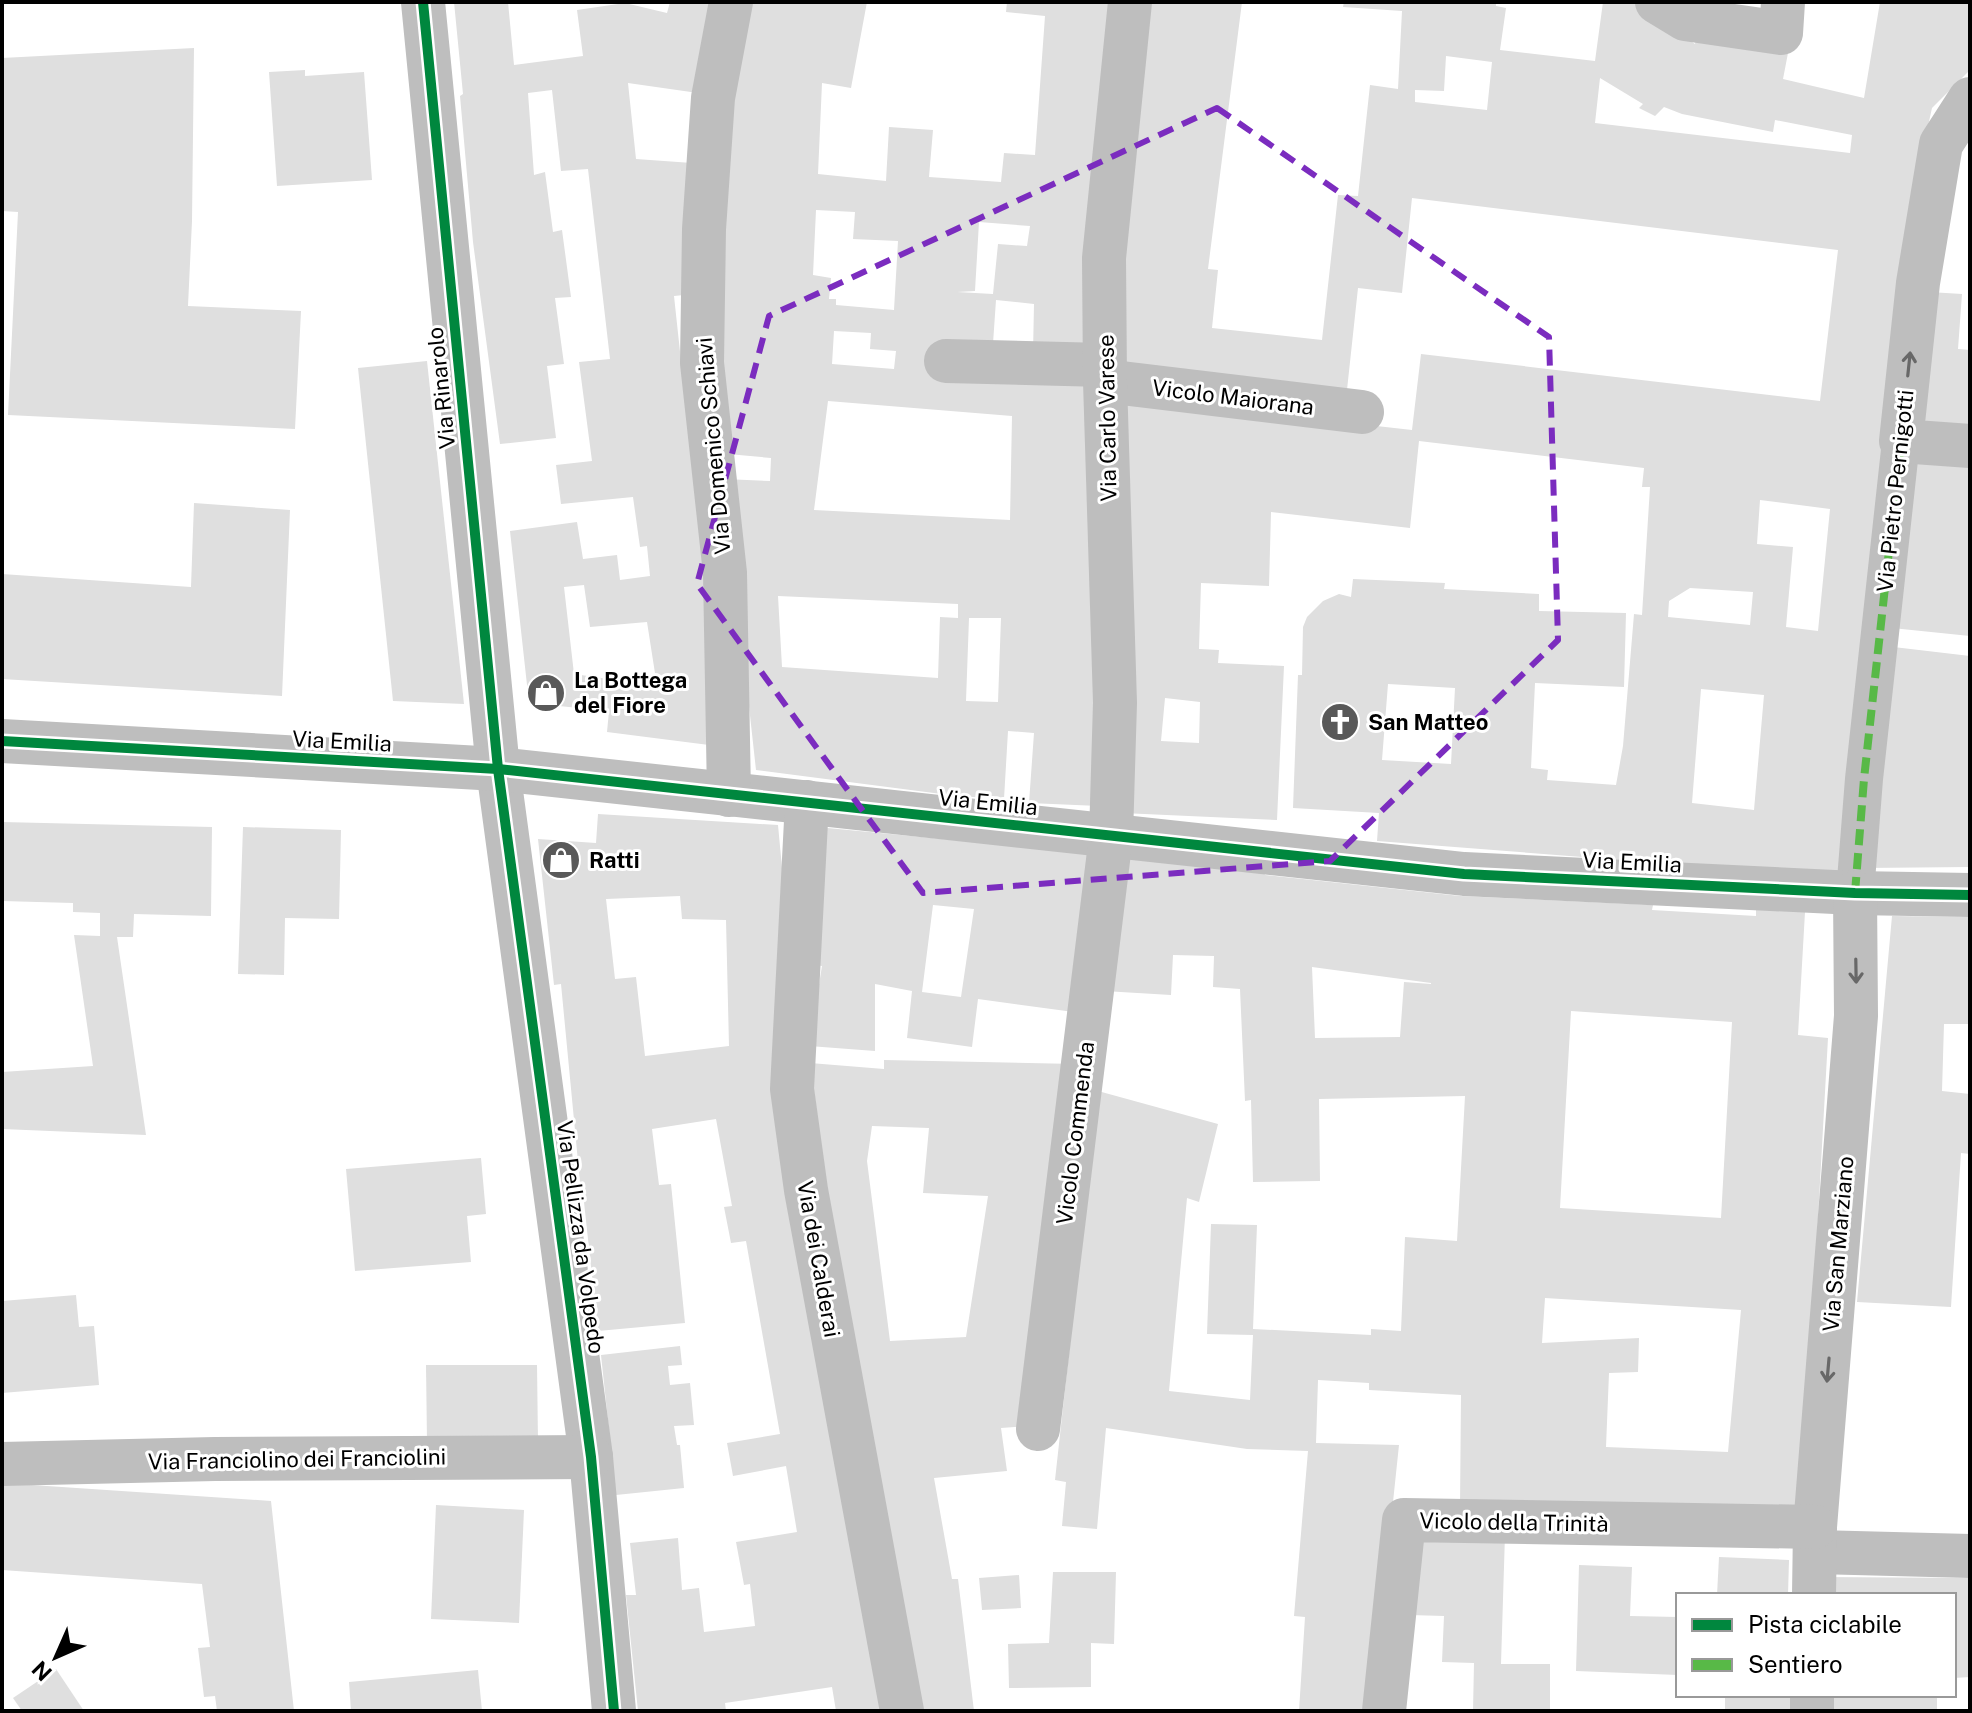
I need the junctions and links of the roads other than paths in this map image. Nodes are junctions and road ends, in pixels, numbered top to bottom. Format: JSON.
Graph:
{"nodes":[{"id":1,"x":423,"y":2,"type":"edge"},
{"id":2,"x":731,"y":2,"type":"edge"},
{"id":3,"x":1130,"y":2,"type":"edge"},
{"id":4,"x":1657,"y":2,"type":"edge"},
{"id":5,"x":1783,"y":2,"type":"edge"},
{"id":6,"x":1970,"y":99,"type":"edge"},
{"id":7,"x":946,"y":361,"type":"dead end"},
{"id":8,"x":1104,"y":373,"type":"junction"},
{"id":9,"x":1362,"y":412,"type":"dead end"},
{"id":10,"x":1901,"y":441,"type":"junction"},
{"id":11,"x":1970,"y":446,"type":"edge"},
{"id":12,"x":2,"y":741,"type":"edge"},
{"id":13,"x":498,"y":769,"type":"junction"},
{"id":14,"x":729,"y":795,"type":"junction"},
{"id":15,"x":807,"y":802,"type":"junction"},
{"id":16,"x":1111,"y":836,"type":"junction"},
{"id":17,"x":1855,"y":893,"type":"junction"},
{"id":18,"x":1970,"y":895,"type":"edge"},
{"id":19,"x":1038,"y":1429,"type":"dead end"},
{"id":20,"x":591,"y":1457,"type":"junction"},
{"id":21,"x":2,"y":1464,"type":"edge"},
{"id":22,"x":1816,"y":1540,"type":"junction"},
{"id":23,"x":1970,"y":1556,"type":"edge"},
{"id":24,"x":1814,"y":1593,"type":"edge"},
{"id":25,"x":614,"y":1711,"type":"edge"},
{"id":26,"x":902,"y":1711,"type":"edge"},
{"id":27,"x":1384,"y":1711,"type":"edge"}],
"edges":[{"from":1,"to":13,"type":"street","name":"Via Rinarolo"},
{"from":2,"to":14,"type":"street","name":"Via Domenico Schiavi"},
{"from":3,"to":8,"type":"street","name":"Via Carlo Varese"},
{"from":4,"to":5,"type":"street"},
{"from":10,"to":6,"type":"street","name":"Via Pietro Pernigotti","one_way":true},
{"from":7,"to":8,"type":"street","name":"Vicolo Maiorana"},
{"from":8,"to":9,"type":"street","name":"Vicolo Maiorana"},
{"from":8,"to":16,"type":"street","name":"Via Carlo Varese"},
{"from":10,"to":11,"type":"street"},
{"from":10,"to":17,"type":"street","name":"Via Pietro Pernigotti"},
{"from":12,"to":13,"type":"street","name":"Via Emilia"},
{"from":13,"to":14,"type":"street","name":"Via Emilia"},
{"from":13,"to":20,"type":"street","name":"Via Pellizza da Volpedo"},
{"from":14,"to":15,"type":"street","name":"Via Emilia"},
{"from":15,"to":16,"type":"street","name":"Via Emilia"},
{"from":15,"to":26,"type":"street","name":"Via dei Calderai"},
{"from":16,"to":17,"type":"street","name":"Via Emilia"},
{"from":16,"to":19,"type":"street","name":"Vicolo Commenda"},
{"from":17,"to":18,"type":"street","name":"Via Emilia"},
{"from":17,"to":22,"type":"street","name":"Via San Marziano","one_way":true},
{"from":20,"to":21,"type":"street","name":"Via Franciolino dei Franciolini"},
{"from":20,"to":25,"type":"street","name":"Via Pellizza da Volpedo"},
{"from":22,"to":23,"type":"street"},
{"from":22,"to":24,"type":"street","name":"Via San Marziano"},
{"from":22,"to":27,"type":"street","name":"Vicolo della Trinità"}]}
